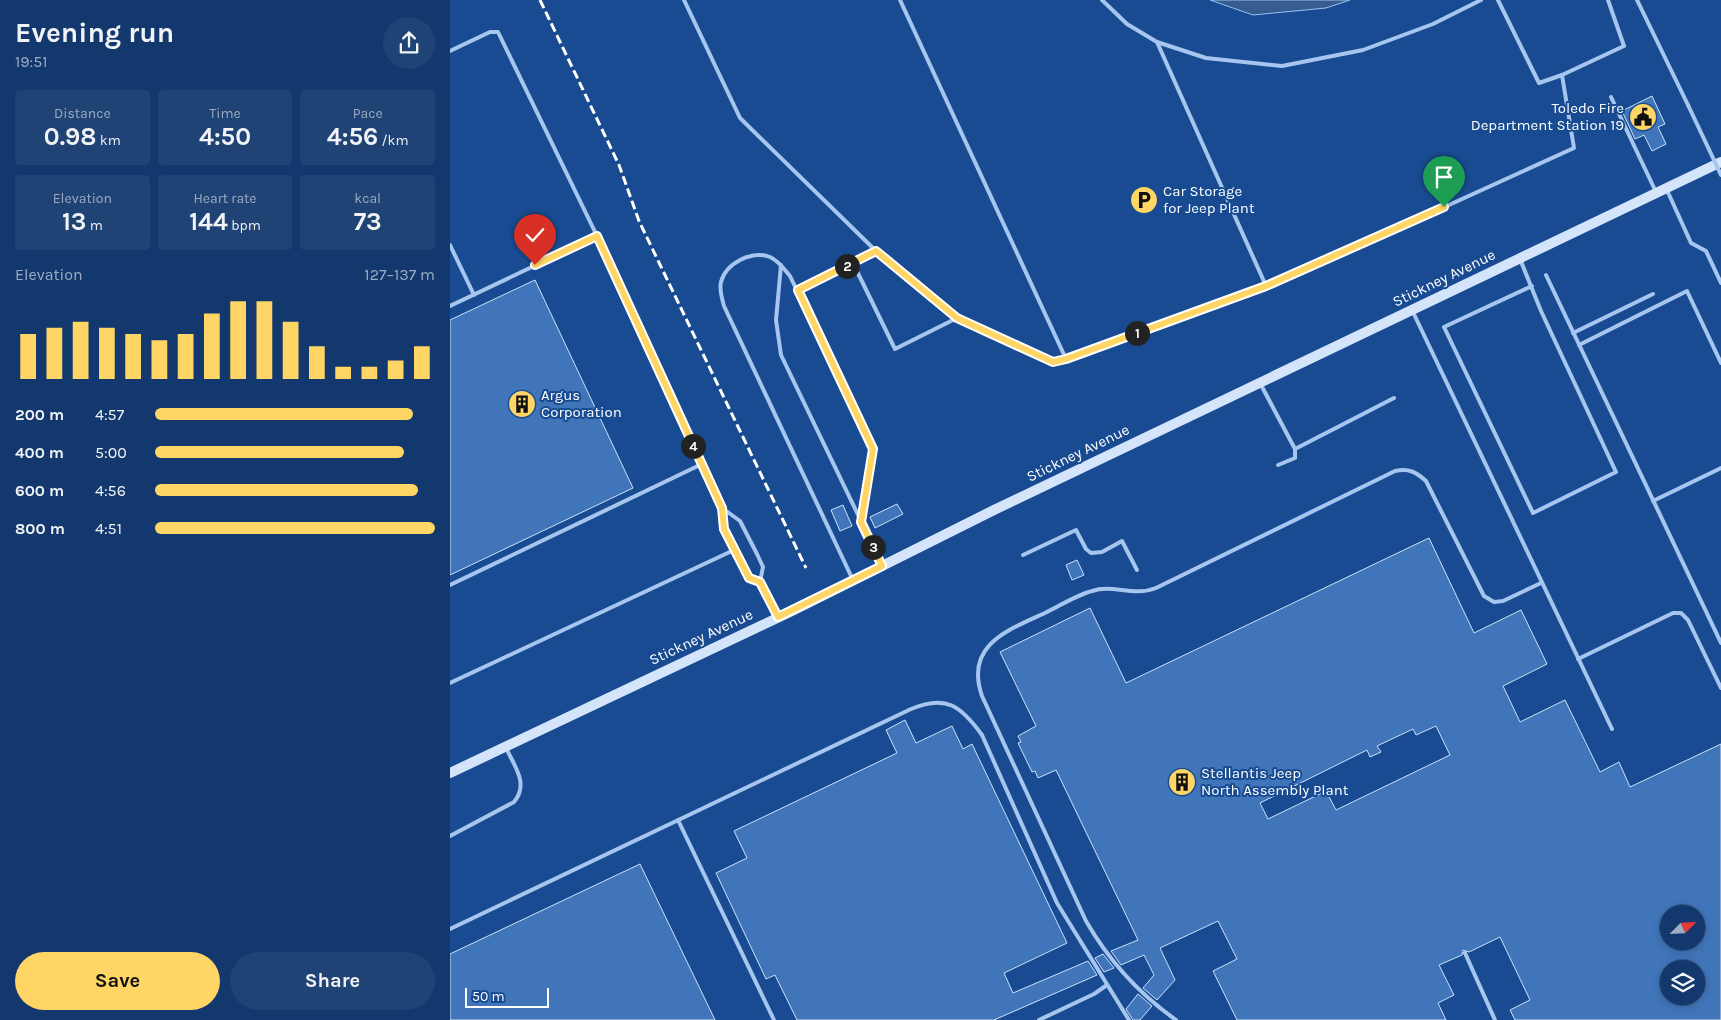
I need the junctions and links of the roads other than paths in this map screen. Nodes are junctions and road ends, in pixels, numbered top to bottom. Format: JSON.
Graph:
{"nodes":[{"id":1,"x":684,"y":0,"type":"edge"},
{"id":2,"x":900,"y":0,"type":"edge"},
{"id":3,"x":1102,"y":0,"type":"edge"},
{"id":4,"x":1481,"y":0,"type":"edge"},
{"id":5,"x":1498,"y":0,"type":"edge"},
{"id":6,"x":1608,"y":0,"type":"edge"},
{"id":7,"x":1638,"y":0,"type":"edge"},
{"id":8,"x":1156,"y":42,"type":"junction"},
{"id":9,"x":450,"y":51,"type":"edge"},
{"id":10,"x":1562,"y":75,"type":"junction"},
{"id":11,"x":1611,"y":97,"type":"dead end"},
{"id":12,"x":1721,"y":162,"type":"edge"},
{"id":13,"x":1721,"y":175,"type":"edge"},
{"id":14,"x":1666,"y":188,"type":"junction"},
{"id":15,"x":1656,"y":193,"type":"junction"},
{"id":16,"x":597,"y":236,"type":"junction"},
{"id":17,"x":450,"y":244,"type":"edge"},
{"id":18,"x":876,"y":251,"type":"junction"},
{"id":19,"x":1520,"y":258,"type":"junction"},
{"id":20,"x":853,"y":263,"type":"junction"},
{"id":21,"x":782,"y":265,"type":"junction"},
{"id":22,"x":1546,"y":275,"type":"dead end"},
{"id":23,"x":1721,"y":283,"type":"edge"},
{"id":24,"x":1266,"y":286,"type":"junction"},
{"id":25,"x":1532,"y":286,"type":"junction"},
{"id":26,"x":798,"y":290,"type":"junction"},
{"id":27,"x":1653,"y":294,"type":"dead end"},
{"id":28,"x":474,"y":295,"type":"junction"},
{"id":29,"x":450,"y":306,"type":"edge"},
{"id":30,"x":1412,"y":310,"type":"junction"},
{"id":31,"x":957,"y":318,"type":"junction"},
{"id":32,"x":1573,"y":333,"type":"junction"},
{"id":33,"x":1579,"y":344,"type":"junction"},
{"id":34,"x":1066,"y":359,"type":"junction"},
{"id":35,"x":1721,"y":364,"type":"edge"},
{"id":36,"x":1260,"y":383,"type":"junction"},
{"id":37,"x":1394,"y":398,"type":"dead end"},
{"id":38,"x":1295,"y":449,"type":"junction"},
{"id":39,"x":702,"y":464,"type":"junction"},
{"id":40,"x":1278,"y":465,"type":"dead end"},
{"id":41,"x":1721,"y":468,"type":"edge"},
{"id":42,"x":1653,"y":502,"type":"junction"},
{"id":43,"x":722,"y":508,"type":"junction"},
{"id":44,"x":861,"y":522,"type":"junction"},
{"id":45,"x":734,"y":550,"type":"junction"},
{"id":46,"x":1022,"y":555,"type":"dead end"},
{"id":47,"x":882,"y":566,"type":"junction"},
{"id":48,"x":1136,"y":570,"type":"dead end"},
{"id":49,"x":853,"y":580,"type":"junction"},
{"id":50,"x":760,"y":582,"type":"junction"},
{"id":51,"x":1541,"y":583,"type":"junction"},
{"id":52,"x":450,"y":585,"type":"edge"},
{"id":53,"x":778,"y":617,"type":"junction"},
{"id":54,"x":1721,"y":643,"type":"edge"},
{"id":55,"x":1578,"y":659,"type":"junction"},
{"id":56,"x":450,"y":683,"type":"edge"},
{"id":57,"x":1721,"y":688,"type":"edge"},
{"id":58,"x":1612,"y":730,"type":"dead end"},
{"id":59,"x":506,"y":746,"type":"junction"},
{"id":60,"x":450,"y":773,"type":"edge"},
{"id":61,"x":678,"y":820,"type":"junction"},
{"id":62,"x":451,"y":835,"type":"edge"},
{"id":63,"x":450,"y":929,"type":"edge"},
{"id":64,"x":1465,"y":954,"type":"dead end"},
{"id":65,"x":1107,"y":985,"type":"junction"},
{"id":66,"x":774,"y":1020,"type":"edge"},
{"id":67,"x":1039,"y":1020,"type":"edge"},
{"id":68,"x":1129,"y":1020,"type":"edge"},
{"id":69,"x":1176,"y":1020,"type":"edge"},
{"id":70,"x":1496,"y":1020,"type":"edge"}],
"edges":[{"from":1,"to":18,"type":"lane"},
{"from":2,"to":34,"type":"lane"},
{"from":3,"to":8,"type":"lane"},
{"from":4,"to":8,"type":"lane"},
{"from":5,"to":10,"type":"lane"},
{"from":6,"to":10,"type":"lane"},
{"from":7,"to":13,"type":"lane","bridge":true},
{"from":8,"to":24,"type":"lane"},
{"from":9,"to":16,"type":"lane"},
{"from":10,"to":24,"type":"lane"},
{"from":11,"to":15,"type":"lane"},
{"from":12,"to":14,"type":"street","name":"Stickney Avenue"},
{"from":14,"to":15,"type":"street","name":"Stickney Avenue"},
{"from":14,"to":23,"type":"lane"},
{"from":15,"to":19,"type":"street","name":"Stickney Avenue"},
{"from":16,"to":28,"type":"lane"},
{"from":16,"to":39,"type":"lane"},
{"from":17,"to":28,"type":"lane"},
{"from":18,"to":20,"type":"lane"},
{"from":18,"to":31,"type":"lane"},
{"from":19,"to":25,"type":"lane"},
{"from":19,"to":30,"type":"street","name":"Stickney Avenue"},
{"from":20,"to":26,"type":"lane"},
{"from":20,"to":31,"type":"lane"},
{"from":21,"to":26,"type":"lane"},
{"from":21,"to":44,"type":"lane"},
{"from":21,"to":49,"type":"lane"},
{"from":22,"to":32,"type":"lane"},
{"from":24,"to":34,"type":"lane"},
{"from":25,"to":25,"type":"lane"},
{"from":26,"to":44,"type":"lane"},
{"from":27,"to":32,"type":"lane"},
{"from":28,"to":29,"type":"lane"},
{"from":30,"to":36,"type":"street","name":"Stickney Avenue"},
{"from":30,"to":51,"type":"lane"},
{"from":31,"to":34,"type":"lane"},
{"from":32,"to":33,"type":"lane"},
{"from":33,"to":35,"type":"lane"},
{"from":33,"to":42,"type":"lane"},
{"from":36,"to":38,"type":"lane"},
{"from":36,"to":47,"type":"street","name":"Stickney Avenue"},
{"from":37,"to":38,"type":"lane"},
{"from":38,"to":40,"type":"lane"},
{"from":39,"to":43,"type":"lane"},
{"from":39,"to":52,"type":"lane"},
{"from":41,"to":42,"type":"lane"},
{"from":42,"to":54,"type":"lane"},
{"from":43,"to":45,"type":"lane"},
{"from":43,"to":50,"type":"lane"},
{"from":44,"to":47,"type":"lane"},
{"from":45,"to":50,"type":"lane"},
{"from":45,"to":56,"type":"lane"},
{"from":46,"to":48,"type":"lane"},
{"from":47,"to":49,"type":"street","name":"Stickney Avenue"},
{"from":49,"to":53,"type":"street","name":"Stickney Avenue"},
{"from":50,"to":53,"type":"lane"},
{"from":51,"to":55,"type":"lane"},
{"from":51,"to":69,"type":"lane"},
{"from":53,"to":59,"type":"street","name":"Stickney Avenue"},
{"from":55,"to":57,"type":"lane"},
{"from":55,"to":58,"type":"lane"},
{"from":59,"to":60,"type":"street","name":"Stickney Avenue"},
{"from":59,"to":62,"type":"lane"},
{"from":61,"to":63,"type":"lane"},
{"from":61,"to":65,"type":"lane"},
{"from":61,"to":66,"type":"lane"},
{"from":64,"to":70,"type":"lane"},
{"from":65,"to":67,"type":"lane"},
{"from":65,"to":68,"type":"lane"}]}
